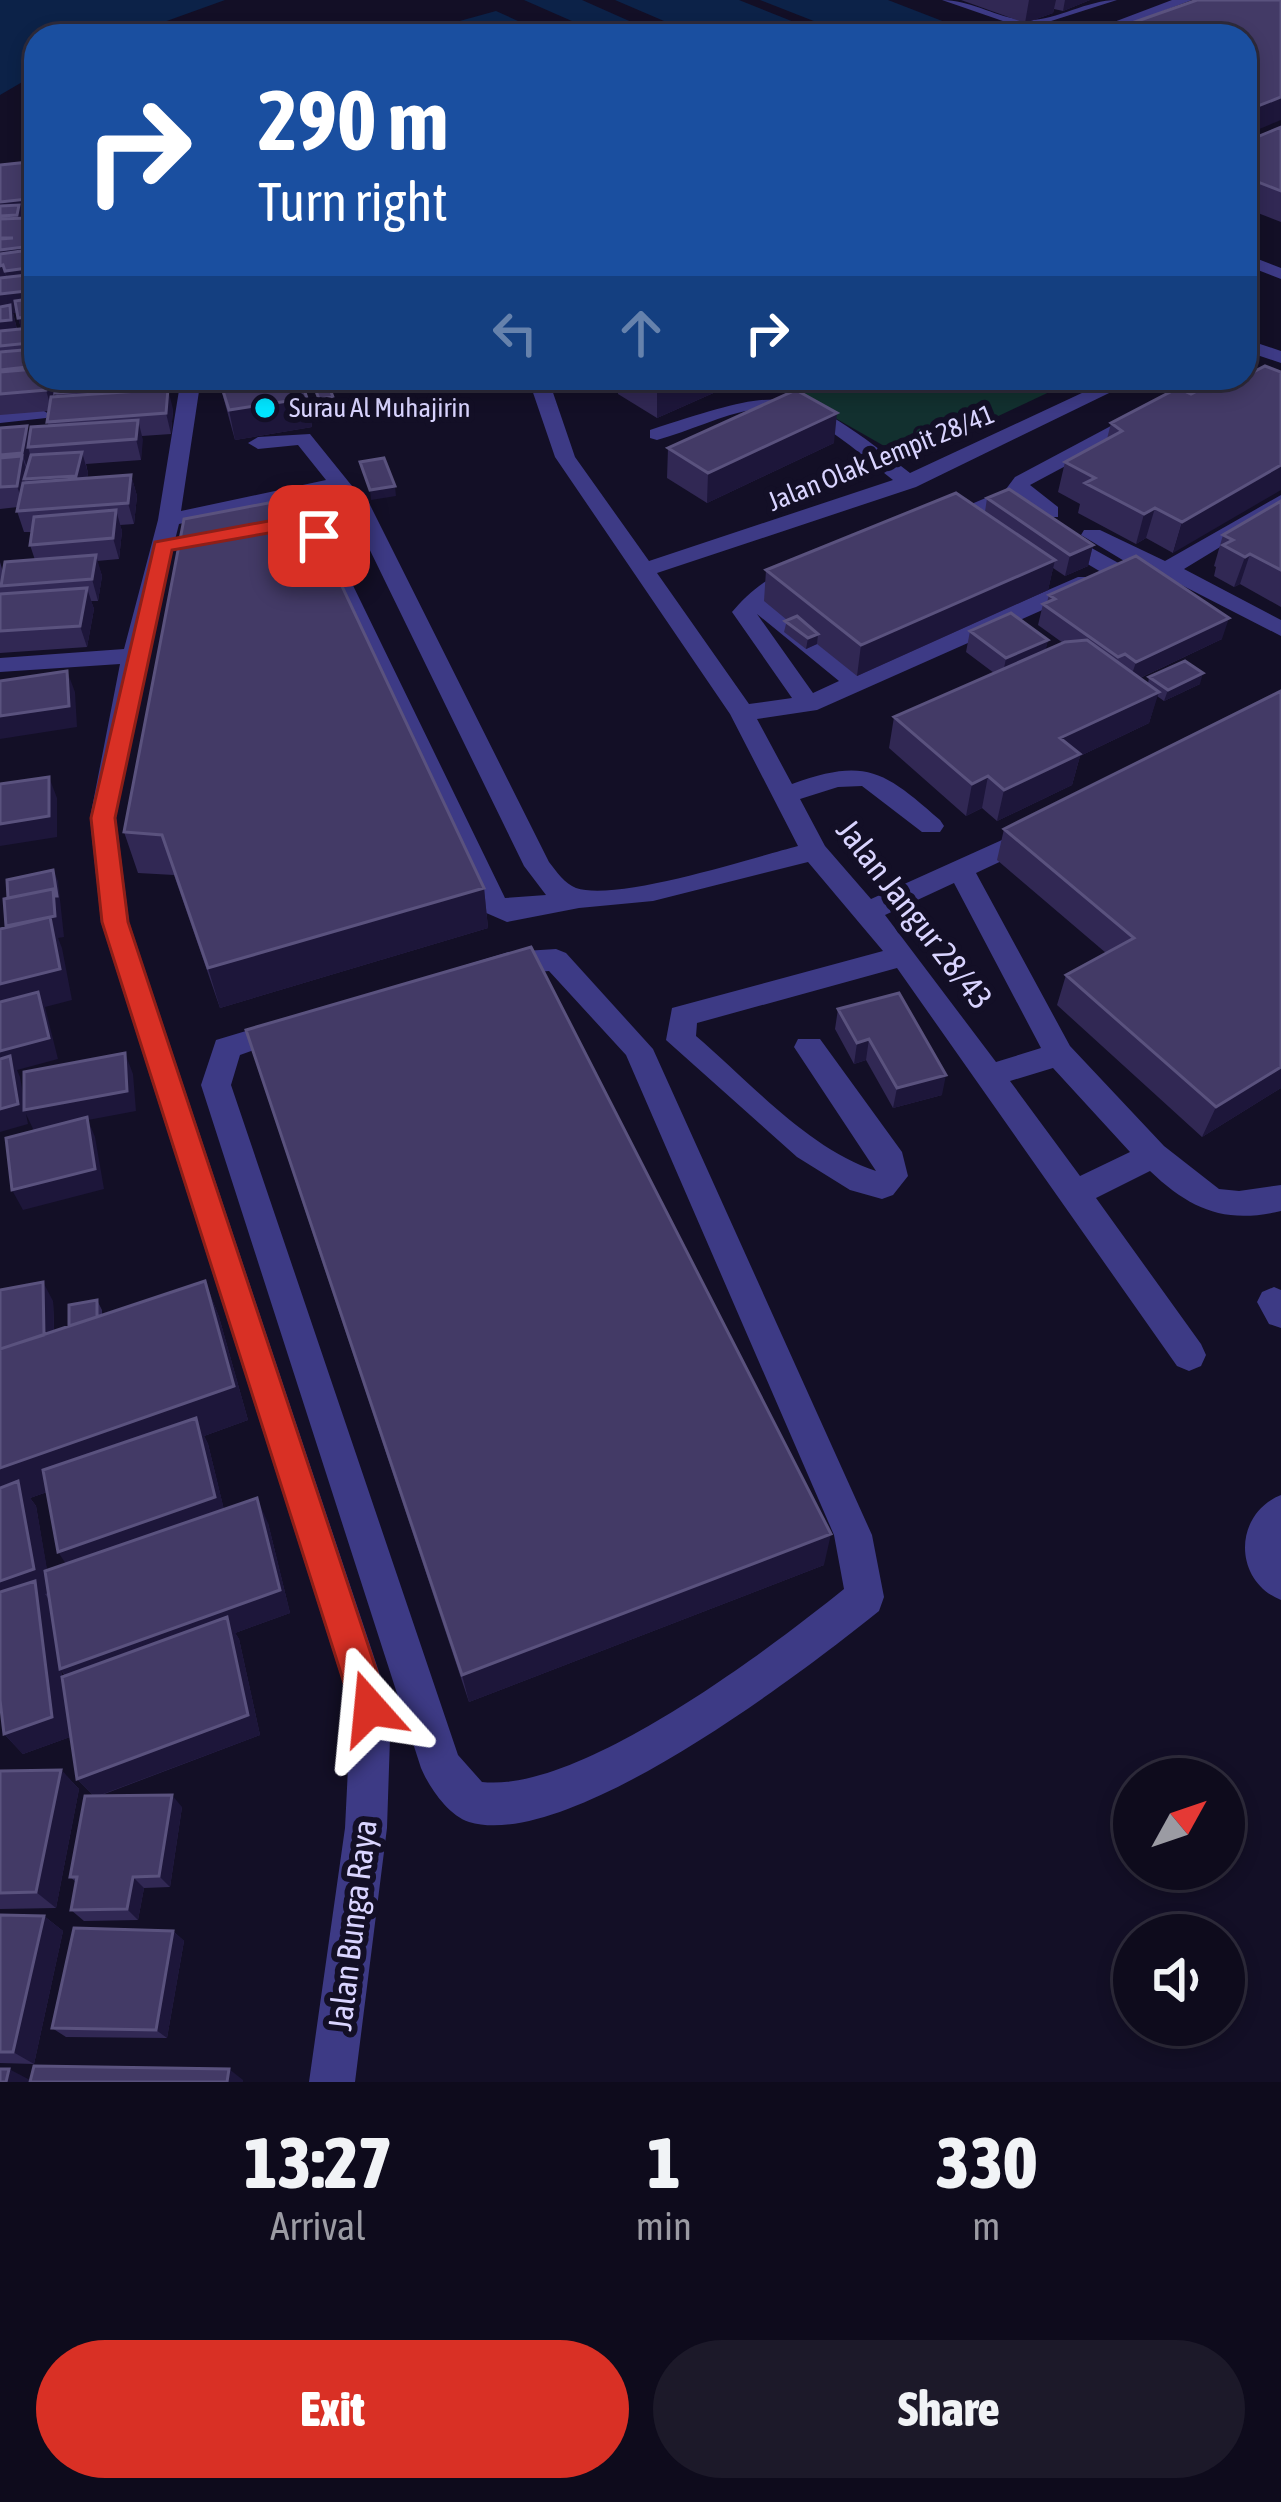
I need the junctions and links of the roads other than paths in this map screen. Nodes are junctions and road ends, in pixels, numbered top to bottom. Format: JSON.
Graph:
{"nodes":[{"id":1,"x":949,"y":0,"type":"edge"},
{"id":2,"x":1110,"y":0,"type":"edge"},
{"id":3,"x":1185,"y":0,"type":"edge"},
{"id":4,"x":1075,"y":14,"type":"junction"},
{"id":5,"x":1018,"y":24,"type":"edge"},
{"id":6,"x":1026,"y":24,"type":"edge"},
{"id":7,"x":1102,"y":24,"type":"edge"},
{"id":8,"x":1118,"y":24,"type":"edge"},
{"id":9,"x":189,"y":390,"type":"edge"},
{"id":10,"x":542,"y":390,"type":"edge"},
{"id":11,"x":1104,"y":390,"type":"edge"},
{"id":12,"x":1193,"y":390,"type":"edge"},
{"id":13,"x":39,"y":414,"type":"dead end"},
{"id":14,"x":0,"y":417,"type":"edge"},
{"id":15,"x":657,"y":434,"type":"dead end"},
{"id":16,"x":258,"y":443,"type":"dead end"},
{"id":17,"x":908,"y":482,"type":"junction"},
{"id":18,"x":342,"y":486,"type":"junction"},
{"id":19,"x":1281,"y":501,"type":"edge"},
{"id":20,"x":920,"y":529,"type":"edge"},
{"id":21,"x":166,"y":533,"type":"junction"},
{"id":22,"x":1168,"y":569,"type":"junction"},
{"id":23,"x":645,"y":570,"type":"junction"},
{"id":24,"x":814,"y":570,"type":"edge"},
{"id":25,"x":754,"y":600,"type":"junction"},
{"id":26,"x":1281,"y":629,"type":"edge"},
{"id":27,"x":134,"y":656,"type":"junction"},
{"id":28,"x":0,"y":665,"type":"edge"},
{"id":29,"x":857,"y":683,"type":"junction"},
{"id":30,"x":808,"y":704,"type":"junction"},
{"id":31,"x":742,"y":712,"type":"junction"},
{"id":32,"x":790,"y":794,"type":"junction"},
{"id":33,"x":1067,"y":819,"type":"edge"},
{"id":34,"x":931,"y":826,"type":"dead end"},
{"id":35,"x":814,"y":850,"type":"junction"},
{"id":36,"x":962,"y":873,"type":"junction"},
{"id":37,"x":575,"y":899,"type":"junction"},
{"id":38,"x":869,"y":911,"type":"junction"},
{"id":39,"x":904,"y":956,"type":"junction"},
{"id":40,"x":681,"y":1040,"type":"junction"},
{"id":41,"x":809,"y":1047,"type":"dead end"},
{"id":42,"x":638,"y":1049,"type":"junction"},
{"id":43,"x":1059,"y":1054,"type":"junction"},
{"id":44,"x":992,"y":1076,"type":"junction"},
{"id":45,"x":1153,"y":1155,"type":"junction"},
{"id":46,"x":1076,"y":1193,"type":"junction"},
{"id":47,"x":1281,"y":1198,"type":"edge"},
{"id":48,"x":1189,"y":1355,"type":"dead end"},
{"id":49,"x":1281,"y":1514,"type":"edge"},
{"id":50,"x":1281,"y":1581,"type":"edge"},
{"id":51,"x":332,"y":2082,"type":"edge"}],
"edges":[{"from":1,"to":5,"type":"street"},
{"from":2,"to":4,"type":"street"},
{"from":3,"to":8,"type":"street"},
{"from":4,"to":6,"type":"street"},
{"from":4,"to":7,"type":"street"},
{"from":9,"to":21,"type":"street","name":"Jalan Bunga Raya"},
{"from":10,"to":23,"type":"street","name":"Jalan Jangur 28/43"},
{"from":11,"to":17,"type":"street","name":"Jalan Olak Lempit 28/41"},
{"from":12,"to":22,"type":"street"},
{"from":13,"to":14,"type":"street"},
{"from":15,"to":17,"type":"street"},
{"from":16,"to":18,"type":"street"},
{"from":17,"to":23,"type":"street","name":"Jalan Olak Lempit 28/41"},
{"from":18,"to":21,"type":"street"},
{"from":18,"to":37,"type":"street"},
{"from":19,"to":22,"type":"street"},
{"from":20,"to":29,"type":"street"},
{"from":21,"to":27,"type":"street","name":"Jalan Bunga Raya"},
{"from":21,"to":37,"type":"street"},
{"from":22,"to":26,"type":"street"},
{"from":23,"to":31,"type":"street","name":"Jalan Jangur 28/43"},
{"from":24,"to":25,"type":"street"},
{"from":25,"to":29,"type":"street"},
{"from":25,"to":30,"type":"street"},
{"from":27,"to":28,"type":"street"},
{"from":27,"to":51,"type":"street","name":"Jalan Bunga Raya"},
{"from":29,"to":30,"type":"street"},
{"from":30,"to":31,"type":"street"},
{"from":31,"to":32,"type":"street","name":"Jalan Jangur 28/43"},
{"from":32,"to":34,"type":"street"},
{"from":32,"to":35,"type":"street","name":"Jalan Jangur 28/43"},
{"from":33,"to":36,"type":"street"},
{"from":35,"to":37,"type":"street"},
{"from":35,"to":38,"type":"street","name":"Jalan Jangur 28/43"},
{"from":36,"to":38,"type":"street"},
{"from":36,"to":43,"type":"street"},
{"from":38,"to":39,"type":"street","name":"Jalan Jangur 28/43"},
{"from":39,"to":40,"type":"street"},
{"from":39,"to":44,"type":"street","name":"Jalan Jangur 28/43"},
{"from":40,"to":41,"type":"street"},
{"from":40,"to":42,"type":"street"},
{"from":42,"to":42,"type":"street"},
{"from":43,"to":44,"type":"street"},
{"from":43,"to":45,"type":"street"},
{"from":44,"to":46,"type":"street","name":"Jalan Jangur 28/43"},
{"from":45,"to":46,"type":"street"},
{"from":45,"to":47,"type":"street"},
{"from":46,"to":48,"type":"street","name":"Jalan Jangur 28/43"},
{"from":49,"to":50,"type":"street"}]}
